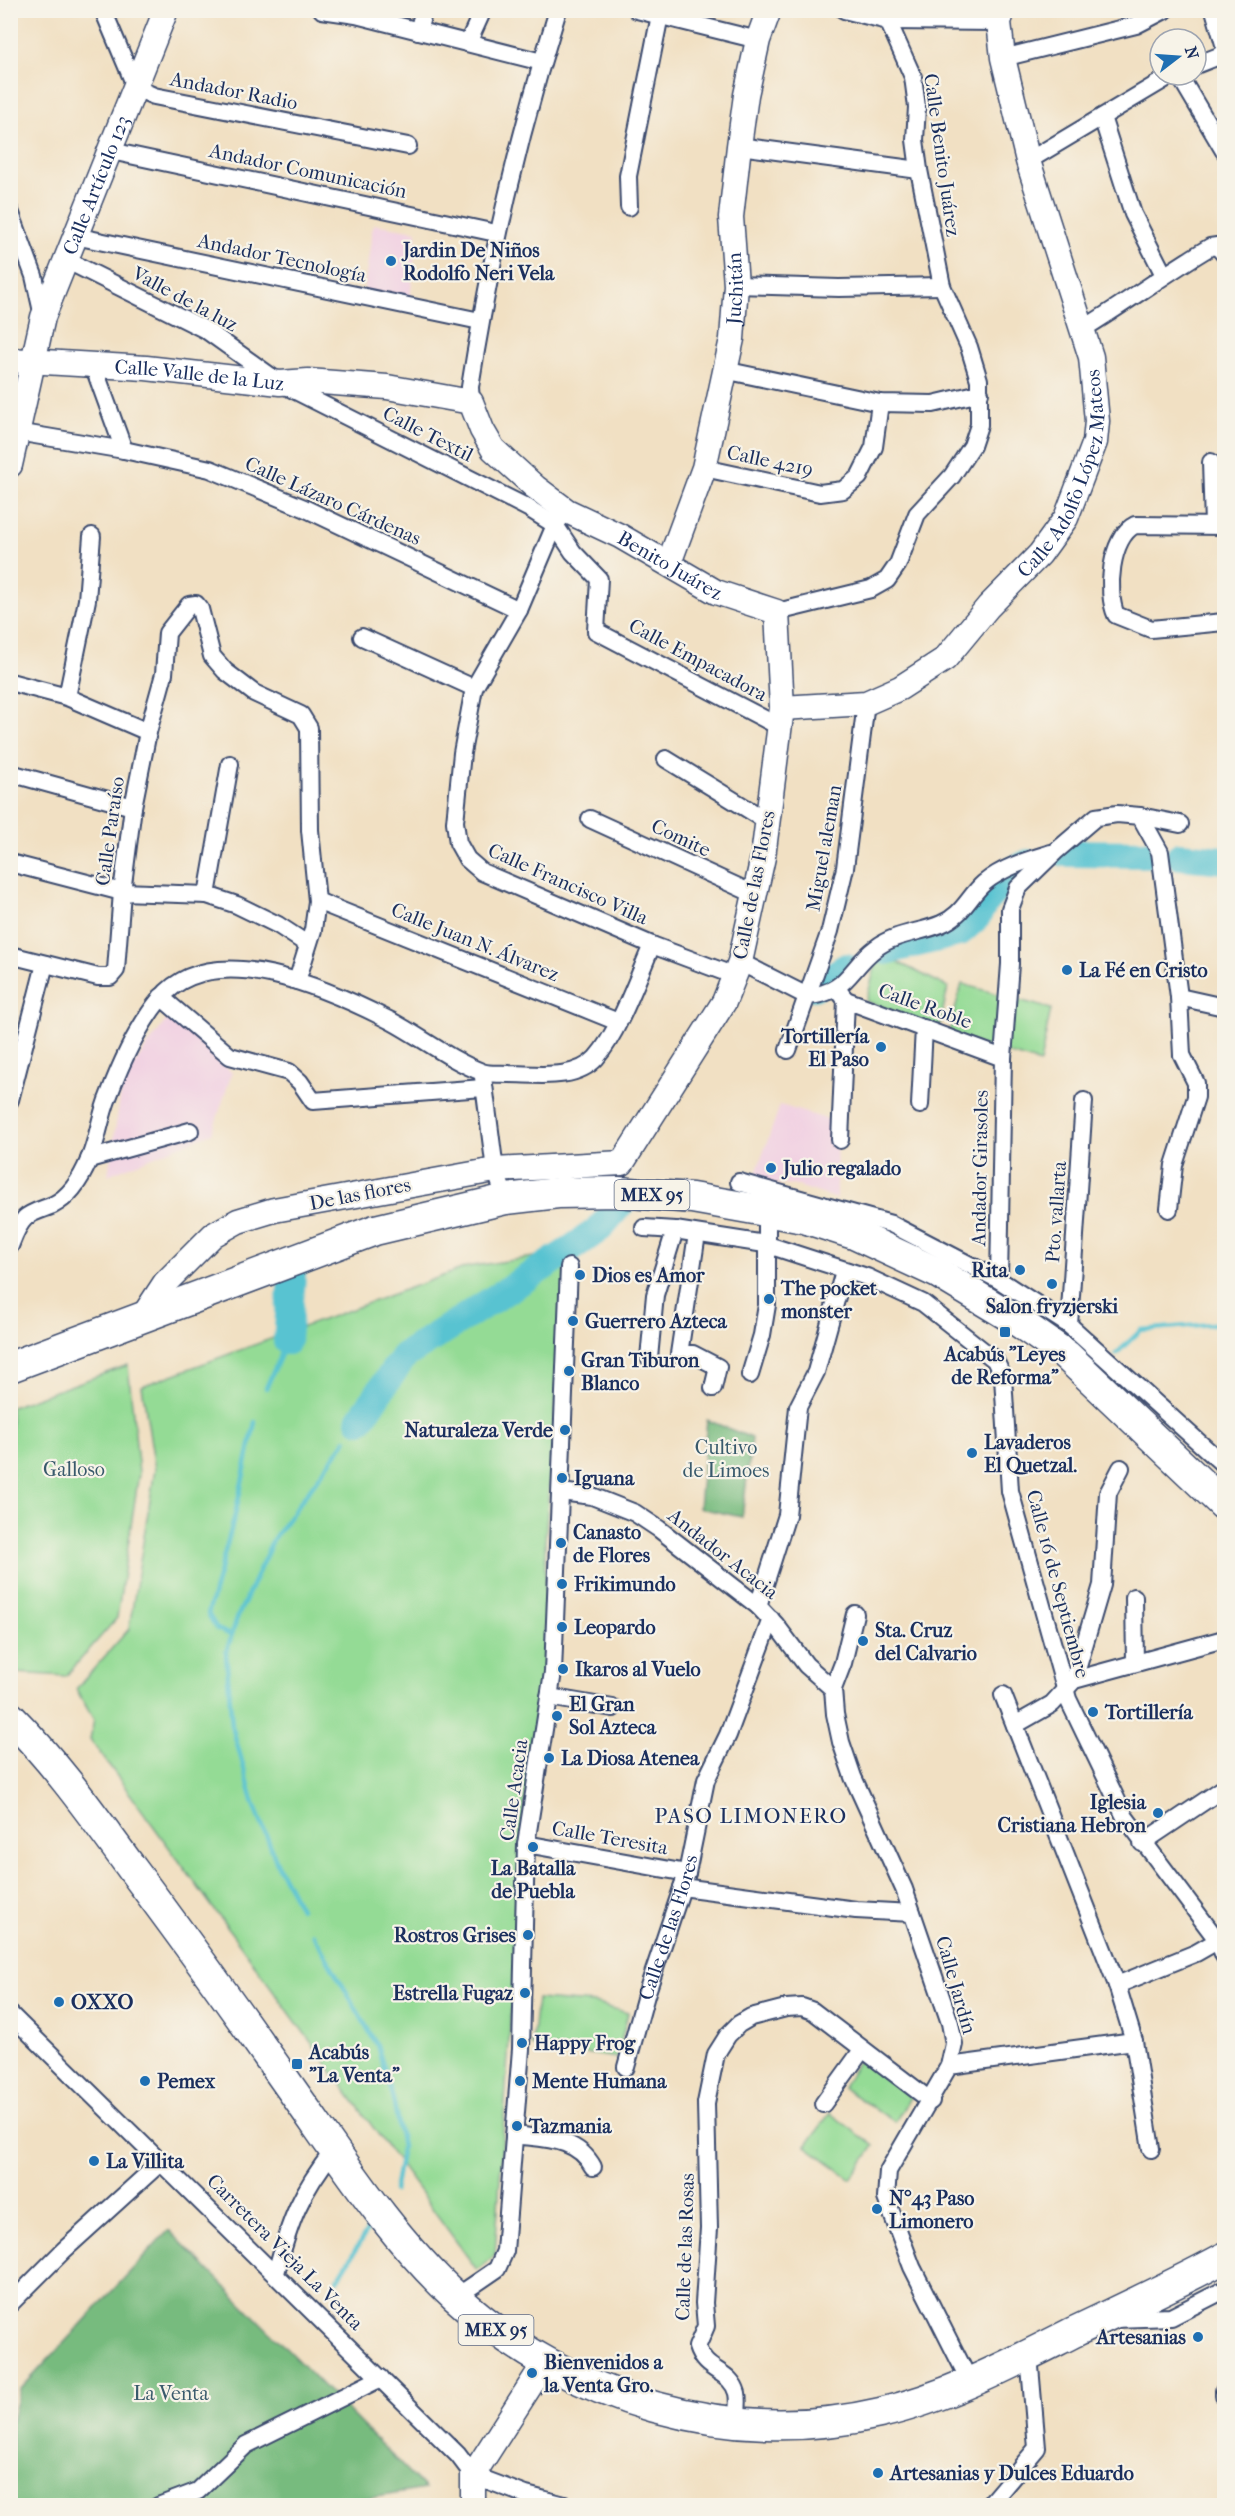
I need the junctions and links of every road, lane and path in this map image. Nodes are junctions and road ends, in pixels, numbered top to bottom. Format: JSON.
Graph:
{"nodes":[{"id":1,"x":103,"y":10,"type":"edge"},
{"id":2,"x":166,"y":10,"type":"edge"},
{"id":3,"x":322,"y":10,"type":"edge"},
{"id":4,"x":424,"y":10,"type":"edge"},
{"id":5,"x":483,"y":10,"type":"edge"},
{"id":6,"x":558,"y":10,"type":"edge"},
{"id":7,"x":637,"y":10,"type":"edge"},
{"id":8,"x":769,"y":10,"type":"edge"},
{"id":9,"x":844,"y":10,"type":"edge"},
{"id":10,"x":1166,"y":10,"type":"edge"},
{"id":11,"x":1214,"y":10,"type":"edge"},
{"id":12,"x":357,"y":13,"type":"edge"},
{"id":13,"x":660,"y":13,"type":"edge"},
{"id":14,"x":1001,"y":16,"type":"edge"},
{"id":15,"x":888,"y":21,"type":"junction"},
{"id":16,"x":418,"y":31,"type":"junction"},
{"id":17,"x":758,"y":40,"type":"junction"},
{"id":18,"x":468,"y":43,"type":"junction"},
{"id":19,"x":1224,"y":44,"type":"edge"},
{"id":20,"x":1224,"y":54,"type":"edge"},
{"id":21,"x":1003,"y":58,"type":"junction"},
{"id":22,"x":1208,"y":60,"type":"edge"},
{"id":23,"x":542,"y":62,"type":"junction"},
{"id":24,"x":1152,"y":87,"type":"edge"},
{"id":25,"x":1186,"y":87,"type":"edge"},
{"id":26,"x":136,"y":88,"type":"junction"},
{"id":27,"x":1102,"y":117,"type":"junction"},
{"id":28,"x":408,"y":146,"type":"dead end"},
{"id":29,"x":739,"y":146,"type":"junction"},
{"id":30,"x":111,"y":151,"type":"junction"},
{"id":31,"x":1224,"y":151,"type":"edge"},
{"id":32,"x":1028,"y":160,"type":"junction"},
{"id":33,"x":920,"y":170,"type":"junction"},
{"id":34,"x":629,"y":207,"type":"dead end"},
{"id":35,"x":10,"y":211,"type":"edge"},
{"id":36,"x":496,"y":233,"type":"junction"},
{"id":37,"x":75,"y":236,"type":"junction"},
{"id":38,"x":1224,"y":254,"type":"edge"},
{"id":39,"x":66,"y":260,"type":"junction"},
{"id":40,"x":1164,"y":274,"type":"junction"},
{"id":41,"x":736,"y":285,"type":"junction"},
{"id":42,"x":942,"y":286,"type":"junction"},
{"id":43,"x":43,"y":317,"type":"junction"},
{"id":44,"x":480,"y":321,"type":"junction"},
{"id":45,"x":1083,"y":329,"type":"junction"},
{"id":46,"x":21,"y":361,"type":"edge"},
{"id":47,"x":93,"y":365,"type":"junction"},
{"id":48,"x":724,"y":370,"type":"junction"},
{"id":49,"x":280,"y":383,"type":"junction"},
{"id":50,"x":981,"y":393,"type":"junction"},
{"id":51,"x":471,"y":402,"type":"junction"},
{"id":52,"x":880,"y":403,"type":"junction"},
{"id":53,"x":16,"y":432,"type":"junction"},
{"id":54,"x":124,"y":450,"type":"junction"},
{"id":55,"x":1211,"y":462,"type":"dead end"},
{"id":56,"x":10,"y":465,"type":"edge"},
{"id":57,"x":704,"y":468,"type":"junction"},
{"id":58,"x":561,"y":518,"type":"junction"},
{"id":59,"x":1219,"y":525,"type":"edge"},
{"id":60,"x":92,"y":536,"type":"dead end"},
{"id":61,"x":669,"y":563,"type":"junction"},
{"id":62,"x":519,"y":610,"type":"junction"},
{"id":63,"x":777,"y":612,"type":"junction"},
{"id":64,"x":1224,"y":622,"type":"edge"},
{"id":65,"x":362,"y":637,"type":"dead end"},
{"id":66,"x":10,"y":682,"type":"edge"},
{"id":67,"x":474,"y":688,"type":"junction"},
{"id":68,"x":67,"y":697,"type":"junction"},
{"id":69,"x":866,"y":703,"type":"junction"},
{"id":70,"x":781,"y":718,"type":"junction"},
{"id":71,"x":148,"y":732,"type":"junction"},
{"id":72,"x":666,"y":759,"type":"dead end"},
{"id":73,"x":230,"y":764,"type":"dead end"},
{"id":74,"x":10,"y":773,"type":"edge"},
{"id":75,"x":133,"y":807,"type":"junction"},
{"id":76,"x":1140,"y":816,"type":"junction"},
{"id":77,"x":590,"y":819,"type":"dead end"},
{"id":78,"x":767,"y":821,"type":"junction"},
{"id":79,"x":1180,"y":824,"type":"dead end"},
{"id":80,"x":1055,"y":852,"type":"junction"},
{"id":81,"x":10,"y":863,"type":"edge"},
{"id":82,"x":122,"y":892,"type":"junction"},
{"id":83,"x":207,"y":895,"type":"junction"},
{"id":84,"x":756,"y":895,"type":"junction"},
{"id":85,"x":317,"y":901,"type":"junction"},
{"id":86,"x":308,"y":944,"type":"junction"},
{"id":87,"x":652,"y":945,"type":"junction"},
{"id":88,"x":10,"y":955,"type":"edge"},
{"id":89,"x":45,"y":964,"type":"junction"},
{"id":90,"x":737,"y":969,"type":"junction"},
{"id":91,"x":297,"y":981,"type":"junction"},
{"id":92,"x":841,"y":995,"type":"junction"},
{"id":93,"x":807,"y":996,"type":"junction"},
{"id":94,"x":161,"y":997,"type":"junction"},
{"id":95,"x":1179,"y":997,"type":"junction"},
{"id":96,"x":1224,"y":1007,"type":"edge"},
{"id":97,"x":618,"y":1022,"type":"junction"},
{"id":98,"x":924,"y":1028,"type":"junction"},
{"id":99,"x":788,"y":1050,"type":"dead end"},
{"id":100,"x":1002,"y":1058,"type":"junction"},
{"id":101,"x":483,"y":1080,"type":"junction"},
{"id":102,"x":10,"y":1100,"type":"edge"},
{"id":103,"x":1084,"y":1101,"type":"dead end"},
{"id":104,"x":920,"y":1105,"type":"dead end"},
{"id":105,"x":190,"y":1131,"type":"dead end"},
{"id":106,"x":840,"y":1140,"type":"dead end"},
{"id":107,"x":89,"y":1160,"type":"junction"},
{"id":108,"x":622,"y":1163,"type":"joint"},
{"id":109,"x":495,"y":1170,"type":"junction"},
{"id":110,"x":739,"y":1182,"type":"dead end"},
{"id":111,"x":506,"y":1199,"type":"junction"},
{"id":112,"x":1169,"y":1209,"type":"dead end"},
{"id":113,"x":767,"y":1210,"type":"junction"},
{"id":114,"x":14,"y":1228,"type":"edge"},
{"id":115,"x":644,"y":1228,"type":"dead end"},
{"id":116,"x":675,"y":1230,"type":"junction"},
{"id":117,"x":697,"y":1234,"type":"junction"},
{"id":118,"x":765,"y":1245,"type":"junction"},
{"id":119,"x":10,"y":1246,"type":"edge"},
{"id":120,"x":568,"y":1267,"type":"dead end"},
{"id":121,"x":844,"y":1270,"type":"junction"},
{"id":122,"x":999,"y":1280,"type":"junction"},
{"id":123,"x":142,"y":1318,"type":"junction"},
{"id":124,"x":1069,"y":1325,"type":"junction"},
{"id":125,"x":649,"y":1358,"type":"dead end"},
{"id":126,"x":10,"y":1367,"type":"edge"},
{"id":127,"x":750,"y":1376,"type":"dead end"},
{"id":128,"x":713,"y":1388,"type":"dead end"},
{"id":129,"x":1224,"y":1465,"type":"edge"},
{"id":130,"x":1121,"y":1468,"type":"dead end"},
{"id":131,"x":561,"y":1492,"type":"junction"},
{"id":132,"x":1224,"y":1505,"type":"edge"},
{"id":133,"x":1134,"y":1597,"type":"dead end"},
{"id":134,"x":758,"y":1606,"type":"junction"},
{"id":135,"x":855,"y":1614,"type":"dead end"},
{"id":136,"x":771,"y":1619,"type":"junction"},
{"id":137,"x":1224,"y":1640,"type":"edge"},
{"id":138,"x":1135,"y":1663,"type":"junction"},
{"id":139,"x":1070,"y":1686,"type":"junction"},
{"id":140,"x":833,"y":1689,"type":"junction"},
{"id":141,"x":1003,"y":1695,"type":"dead end"},
{"id":142,"x":549,"y":1697,"type":"junction"},
{"id":143,"x":612,"y":1708,"type":"dead end"},
{"id":144,"x":10,"y":1717,"type":"edge"},
{"id":145,"x":1015,"y":1725,"type":"junction"},
{"id":146,"x":1224,"y":1788,"type":"edge"},
{"id":147,"x":1142,"y":1843,"type":"junction"},
{"id":148,"x":526,"y":1844,"type":"junction"},
{"id":149,"x":684,"y":1880,"type":"junction"},
{"id":150,"x":912,"y":1913,"type":"junction"},
{"id":151,"x":1222,"y":1945,"type":"edge"},
{"id":152,"x":1118,"y":1985,"type":"junction"},
{"id":153,"x":10,"y":2014,"type":"edge"},
{"id":154,"x":1134,"y":2041,"type":"junction"},
{"id":155,"x":862,"y":2050,"type":"junction"},
{"id":156,"x":950,"y":2066,"type":"junction"},
{"id":157,"x":626,"y":2067,"type":"dead end"},
{"id":158,"x":931,"y":2101,"type":"junction"},
{"id":159,"x":823,"y":2104,"type":"dead end"},
{"id":160,"x":514,"y":2135,"type":"junction"},
{"id":161,"x":1151,"y":2149,"type":"dead end"},
{"id":162,"x":334,"y":2150,"type":"junction"},
{"id":163,"x":162,"y":2161,"type":"junction"},
{"id":164,"x":593,"y":2167,"type":"dead end"},
{"id":165,"x":1224,"y":2258,"type":"edge"},
{"id":166,"x":276,"y":2273,"type":"junction"},
{"id":167,"x":1224,"y":2290,"type":"edge"},
{"id":168,"x":456,"y":2297,"type":"junction"},
{"id":169,"x":10,"y":2304,"type":"edge"},
{"id":170,"x":1099,"y":2320,"type":"junction"},
{"id":171,"x":1029,"y":2355,"type":"junction"},
{"id":172,"x":546,"y":2361,"type":"junction"},
{"id":173,"x":381,"y":2378,"type":"junction"},
{"id":174,"x":970,"y":2382,"type":"junction"},
{"id":175,"x":1224,"y":2390,"type":"edge"},
{"id":176,"x":1224,"y":2396,"type":"edge"},
{"id":177,"x":736,"y":2422,"type":"junction"},
{"id":178,"x":473,"y":2475,"type":"junction"},
{"id":179,"x":158,"y":2505,"type":"edge"},
{"id":180,"x":473,"y":2505,"type":"edge"},
{"id":181,"x":568,"y":2505,"type":"edge"},
{"id":182,"x":988,"y":2505,"type":"edge"}],
"edges":[{"from":1,"to":26,"type":"street"},
{"from":2,"to":26,"type":"street","name":"Calle Artículo 123"},
{"from":3,"to":12,"type":"street"},
{"from":4,"to":16,"type":"street"},
{"from":5,"to":18,"type":"street"},
{"from":6,"to":23,"type":"street"},
{"from":7,"to":13,"type":"street"},
{"from":8,"to":17,"type":"street","name":"Juchitán"},
{"from":9,"to":15,"type":"street"},
{"from":10,"to":21,"type":"street"},
{"from":11,"to":19,"type":"street"},
{"from":12,"to":16,"type":"street"},
{"from":13,"to":17,"type":"street"},
{"from":13,"to":34,"type":"street"},
{"from":14,"to":15,"type":"street"},
{"from":14,"to":21,"type":"street","name":"Calle Adolfo López Mateos"},
{"from":15,"to":33,"type":"street","name":"Calle Benito Juárez"},
{"from":16,"to":18,"type":"street"},
{"from":17,"to":29,"type":"street","name":"Juchitán"},
{"from":18,"to":23,"type":"street"},
{"from":20,"to":22,"type":"street"},
{"from":21,"to":32,"type":"street","name":"Calle Adolfo López Mateos"},
{"from":23,"to":36,"type":"street"},
{"from":24,"to":27,"type":"street"},
{"from":25,"to":31,"type":"street"},
{"from":26,"to":28,"type":"street","name":"Andador Radio"},
{"from":26,"to":30,"type":"street","name":"Calle Artículo 123"},
{"from":27,"to":32,"type":"street"},
{"from":27,"to":40,"type":"street"},
{"from":29,"to":33,"type":"street"},
{"from":29,"to":41,"type":"street","name":"Juchitán"},
{"from":30,"to":36,"type":"street","name":"Andador Comunicación"},
{"from":30,"to":37,"type":"street","name":"Calle Artículo 123"},
{"from":32,"to":45,"type":"street","name":"Calle Adolfo López Mateos"},
{"from":33,"to":42,"type":"street","name":"Calle Benito Juárez"},
{"from":35,"to":43,"type":"street"},
{"from":36,"to":44,"type":"street"},
{"from":37,"to":39,"type":"street","name":"Calle Artículo 123"},
{"from":37,"to":44,"type":"street","name":"Andador Tecnología"},
{"from":38,"to":40,"type":"street"},
{"from":39,"to":43,"type":"street","name":"Calle Artículo 123"},
{"from":39,"to":49,"type":"street","name":"Valle de la luz"},
{"from":40,"to":45,"type":"street"},
{"from":41,"to":42,"type":"street"},
{"from":41,"to":48,"type":"street","name":"Juchitán"},
{"from":42,"to":50,"type":"street","name":"Calle Benito Juárez"},
{"from":43,"to":46,"type":"street","name":"Calle Artículo 123"},
{"from":44,"to":51,"type":"street"},
{"from":45,"to":69,"type":"street","name":"Calle Adolfo López Mateos"},
{"from":46,"to":47,"type":"street","name":"Calle Valle de la Luz"},
{"from":46,"to":53,"type":"street"},
{"from":47,"to":49,"type":"street","name":"Calle Valle de la Luz"},
{"from":47,"to":54,"type":"street"},
{"from":48,"to":52,"type":"street"},
{"from":48,"to":57,"type":"street","name":"Juchitán"},
{"from":49,"to":51,"type":"street","name":"Calle Valle de la Luz"},
{"from":49,"to":58,"type":"street","name":"Calle Textil"},
{"from":50,"to":52,"type":"street"},
{"from":50,"to":63,"type":"street","name":"Calle Benito Juárez"},
{"from":51,"to":58,"type":"street","name":"Benito Juárez"},
{"from":52,"to":57,"type":"street","name":"Calle 4219"},
{"from":53,"to":54,"type":"street","name":"Calle Lázaro Cárdenas"},
{"from":53,"to":56,"type":"street"},
{"from":54,"to":62,"type":"street","name":"Calle Lázaro Cárdenas"},
{"from":55,"to":59,"type":"street"},
{"from":57,"to":61,"type":"street","name":"Juchitán"},
{"from":58,"to":61,"type":"street","name":"Benito Juárez"},
{"from":58,"to":62,"type":"street","name":"Calle Francisco Villa"},
{"from":58,"to":70,"type":"street","name":"Calle Empacadora"},
{"from":59,"to":64,"type":"street"},
{"from":60,"to":68,"type":"street"},
{"from":61,"to":63,"type":"street","name":"Benito Juárez"},
{"from":62,"to":67,"type":"street","name":"Calle Francisco Villa"},
{"from":63,"to":70,"type":"street","name":"Calle de las Flores"},
{"from":65,"to":67,"type":"street"},
{"from":66,"to":68,"type":"street"},
{"from":67,"to":87,"type":"street","name":"Calle Francisco Villa"},
{"from":68,"to":71,"type":"street"},
{"from":69,"to":70,"type":"street","name":"Calle Adolfo López Mateos"},
{"from":69,"to":93,"type":"street","name":"Miguel aleman"},
{"from":70,"to":78,"type":"street","name":"Calle de las Flores"},
{"from":71,"to":75,"type":"street","name":"Calle Paraíso"},
{"from":71,"to":85,"type":"street","name":"Calle Paraíso"},
{"from":72,"to":78,"type":"street"},
{"from":73,"to":83,"type":"street"},
{"from":74,"to":75,"type":"street"},
{"from":75,"to":82,"type":"street","name":"Calle Paraíso"},
{"from":76,"to":79,"type":"street","name":"Andador Girasoles"},
{"from":76,"to":80,"type":"street","name":"Andador Girasoles"},
{"from":76,"to":95,"type":"street"},
{"from":77,"to":84,"type":"street","name":"Comite"},
{"from":78,"to":84,"type":"street","name":"Calle de las Flores"},
{"from":80,"to":92,"type":"street"},
{"from":80,"to":100,"type":"street","name":"Andador Girasoles"},
{"from":81,"to":82,"type":"street"},
{"from":82,"to":83,"type":"street"},
{"from":82,"to":89,"type":"street","name":"Calle Paraíso"},
{"from":83,"to":86,"type":"street"},
{"from":84,"to":90,"type":"street","name":"Calle de las Flores"},
{"from":85,"to":86,"type":"street"},
{"from":85,"to":97,"type":"street","name":"Calle Juan N. Álvarez"},
{"from":86,"to":91,"type":"street"},
{"from":87,"to":90,"type":"street","name":"Calle Francisco Villa"},
{"from":87,"to":97,"type":"street"},
{"from":88,"to":89,"type":"street","name":"Calle Paraíso"},
{"from":89,"to":102,"type":"street"},
{"from":90,"to":93,"type":"street","name":"Calle Francisco Villa"},
{"from":90,"to":108,"type":"street","name":"Calle de las Flores"},
{"from":91,"to":94,"type":"street"},
{"from":91,"to":101,"type":"street"},
{"from":92,"to":93,"type":"street"},
{"from":92,"to":98,"type":"street","name":"Calle Roble"},
{"from":92,"to":106,"type":"street"},
{"from":93,"to":99,"type":"street","name":"Miguel aleman"},
{"from":94,"to":101,"type":"street"},
{"from":94,"to":107,"type":"street"},
{"from":95,"to":96,"type":"street"},
{"from":95,"to":112,"type":"street"},
{"from":97,"to":101,"type":"street"},
{"from":98,"to":100,"type":"street","name":"Calle Roble"},
{"from":98,"to":104,"type":"street"},
{"from":100,"to":122,"type":"street","name":"Andador Girasoles"},
{"from":101,"to":109,"type":"street"},
{"from":103,"to":124,"type":"street","name":"Pto. vallarta"},
{"from":105,"to":107,"type":"street"},
{"from":107,"to":114,"type":"street"},
{"from":108,"to":109,"type":"street","name":"De las flores"},
{"from":109,"to":111,"type":"street"},
{"from":109,"to":123,"type":"street","name":"De las flores"},
{"from":110,"to":122,"type":"street"},
{"from":111,"to":113,"type":"highway","number":"MEX 95"},
{"from":111,"to":123,"type":"highway","number":"MEX 95"},
{"from":113,"to":118,"type":"street"},
{"from":113,"to":132,"type":"highway","number":"MEX 95"},
{"from":114,"to":119,"type":"street"},
{"from":115,"to":116,"type":"street"},
{"from":116,"to":117,"type":"street"},
{"from":116,"to":125,"type":"street"},
{"from":117,"to":118,"type":"street"},
{"from":117,"to":128,"type":"street"},
{"from":118,"to":121,"type":"street"},
{"from":118,"to":127,"type":"street"},
{"from":120,"to":131,"type":"street","name":"Calle Acacia"},
{"from":121,"to":134,"type":"street"},
{"from":121,"to":139,"type":"street","name":"Calle 16 de Septiembre"},
{"from":122,"to":124,"type":"street"},
{"from":123,"to":126,"type":"highway","number":"MEX 95"},
{"from":124,"to":129,"type":"street"},
{"from":130,"to":139,"type":"street"},
{"from":131,"to":134,"type":"street","name":"Andador Acacia"},
{"from":131,"to":142,"type":"street","name":"Calle Acacia"},
{"from":133,"to":138,"type":"street"},
{"from":134,"to":136,"type":"street","name":"Andador Acacia"},
{"from":135,"to":140,"type":"street"},
{"from":136,"to":140,"type":"street","name":"Andador Acacia"},
{"from":136,"to":149,"type":"street","name":"Calle de las Flores"},
{"from":137,"to":138,"type":"street"},
{"from":138,"to":139,"type":"street"},
{"from":139,"to":145,"type":"street"},
{"from":139,"to":147,"type":"street","name":"Calle 16 de Septiembre"},
{"from":140,"to":150,"type":"street","name":"Calle Jardín"},
{"from":141,"to":145,"type":"street"},
{"from":142,"to":143,"type":"street"},
{"from":142,"to":148,"type":"street","name":"Calle Acacia"},
{"from":144,"to":162,"type":"highway","number":"MEX 95"},
{"from":145,"to":152,"type":"street"},
{"from":146,"to":147,"type":"street"},
{"from":147,"to":151,"type":"street","name":"Calle 16 de Septiembre"},
{"from":148,"to":149,"type":"street","name":"Calle Teresita"},
{"from":148,"to":160,"type":"street","name":"Calle Acacia"},
{"from":149,"to":150,"type":"street","name":"Calle Teresita"},
{"from":149,"to":157,"type":"street","name":"Calle de las Flores"},
{"from":150,"to":156,"type":"street","name":"Calle Jardín"},
{"from":151,"to":152,"type":"street"},
{"from":152,"to":154,"type":"street"},
{"from":153,"to":163,"type":"street","name":"Carretera Vieja La Venta"},
{"from":154,"to":156,"type":"street"},
{"from":154,"to":161,"type":"street"},
{"from":155,"to":158,"type":"street","name":"Calle de las Rosas"},
{"from":155,"to":159,"type":"street"},
{"from":155,"to":177,"type":"street","name":"Calle de las Rosas"},
{"from":156,"to":158,"type":"street","name":"Calle Jardín"},
{"from":158,"to":174,"type":"street","name":"Calle Jardín"},
{"from":160,"to":164,"type":"street"},
{"from":160,"to":168,"type":"street","name":"Calle Acacia"},
{"from":162,"to":166,"type":"street"},
{"from":162,"to":168,"type":"highway","number":"MEX 95"},
{"from":163,"to":166,"type":"street","name":"Carretera Vieja La Venta"},
{"from":163,"to":169,"type":"street"},
{"from":165,"to":170,"type":"highway","number":"MEX 95"},
{"from":166,"to":173,"type":"street","name":"Carretera Vieja La Venta"},
{"from":167,"to":170,"type":"street"},
{"from":168,"to":172,"type":"highway","number":"MEX 95"},
{"from":170,"to":171,"type":"highway","number":"MEX 95"},
{"from":171,"to":174,"type":"highway","number":"MEX 95"},
{"from":171,"to":182,"type":"street"},
{"from":172,"to":177,"type":"highway","number":"MEX 95"},
{"from":172,"to":178,"type":"street"},
{"from":173,"to":178,"type":"street","name":"Carretera Vieja La Venta"},
{"from":173,"to":179,"type":"street"},
{"from":174,"to":177,"type":"highway","number":"MEX 95"},
{"from":175,"to":176,"type":"street"},
{"from":178,"to":180,"type":"street"},
{"from":178,"to":181,"type":"street"}]}
